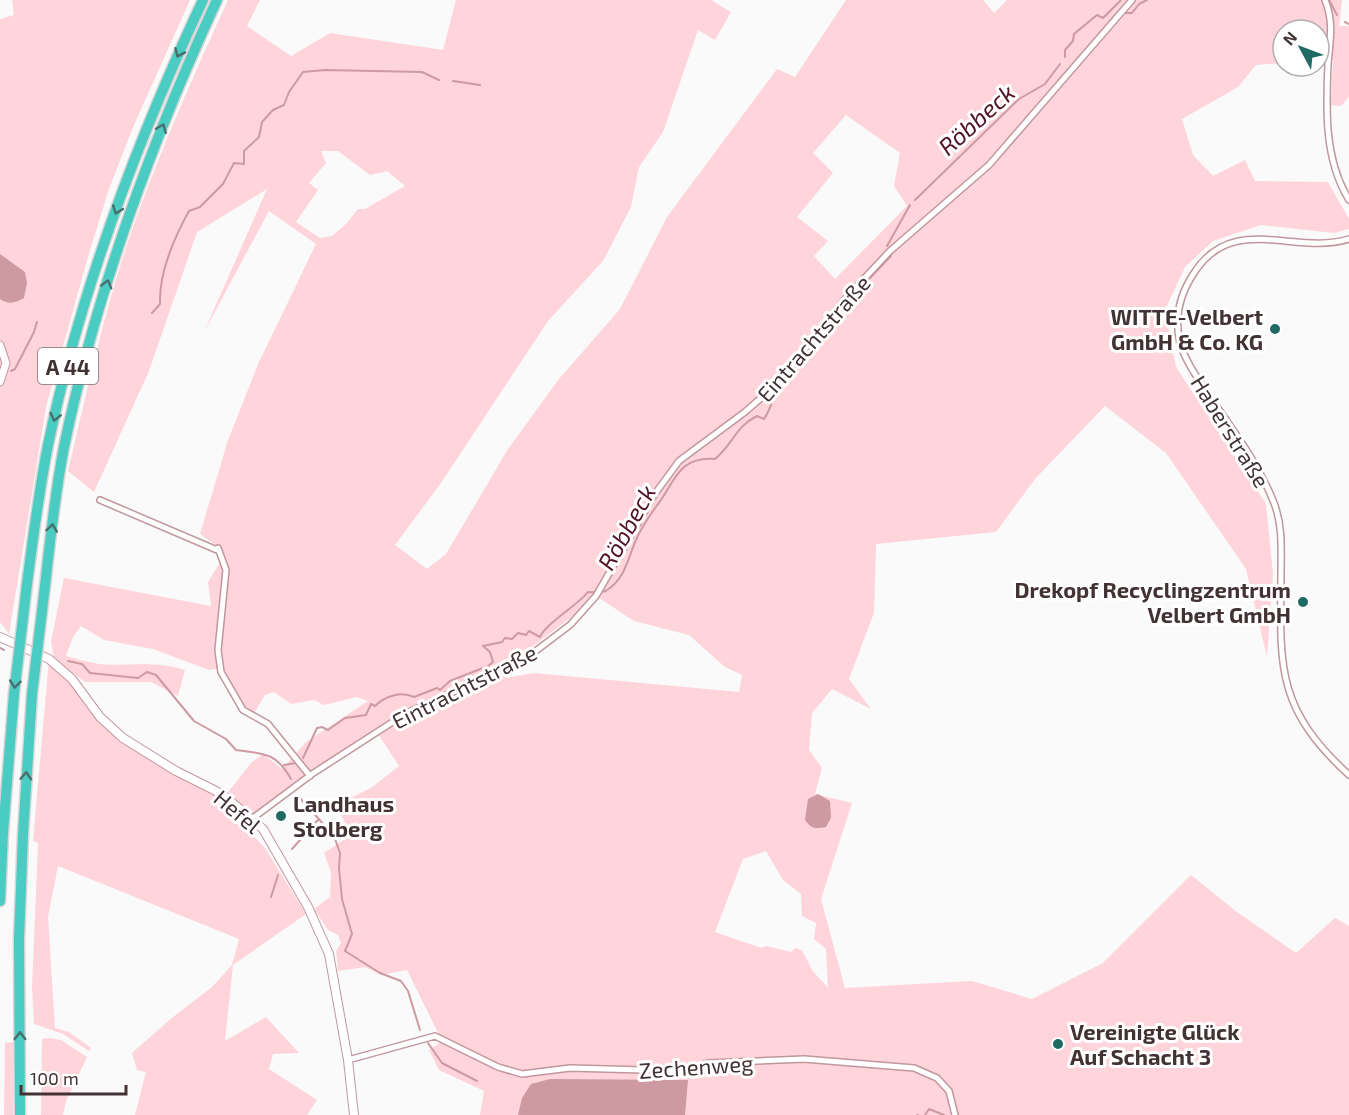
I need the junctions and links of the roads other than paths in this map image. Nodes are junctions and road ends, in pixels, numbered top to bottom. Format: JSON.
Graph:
{"nodes":[{"id":1,"x":203,"y":0,"type":"edge"},
{"id":2,"x":217,"y":0,"type":"edge"},
{"id":3,"x":1132,"y":0,"type":"edge"},
{"id":4,"x":1325,"y":0,"type":"edge"},
{"id":5,"x":1349,"y":200,"type":"edge"},
{"id":6,"x":1349,"y":239,"type":"edge"},
{"id":7,"x":0,"y":345,"type":"edge"},
{"id":8,"x":0,"y":382,"type":"edge"},
{"id":9,"x":100,"y":500,"type":"dead end"},
{"id":10,"x":0,"y":637,"type":"edge"},
{"id":11,"x":1349,"y":775,"type":"edge"},
{"id":12,"x":310,"y":776,"type":"junction"},
{"id":13,"x":253,"y":818,"type":"junction"},
{"id":14,"x":0,"y":901,"type":"edge"},
{"id":15,"x":348,"y":1060,"type":"junction"},
{"id":16,"x":20,"y":1115,"type":"edge"},
{"id":17,"x":354,"y":1115,"type":"edge"},
{"id":18,"x":955,"y":1115,"type":"edge"}],
"edges":[{"from":1,"to":14,"type":"highway","number":"A 44","one_way":true,"bridge":true},
{"from":16,"to":2,"type":"highway","number":"A 44","one_way":true,"bridge":true},
{"from":3,"to":12,"type":"street","name":"Eintrachtstraße"},
{"from":4,"to":5,"type":"street"},
{"from":6,"to":11,"type":"street","name":"Haberstraße"},
{"from":7,"to":8,"type":"street"},
{"from":9,"to":12,"type":"street"},
{"from":10,"to":13,"type":"main road","name":"Hefel"},
{"from":12,"to":13,"type":"street","name":"Eintrachtstraße"},
{"from":13,"to":15,"type":"main road","name":"Hefel"},
{"from":15,"to":17,"type":"main road","name":"Hefel"},
{"from":15,"to":18,"type":"street","name":"Zechenweg"}]}
